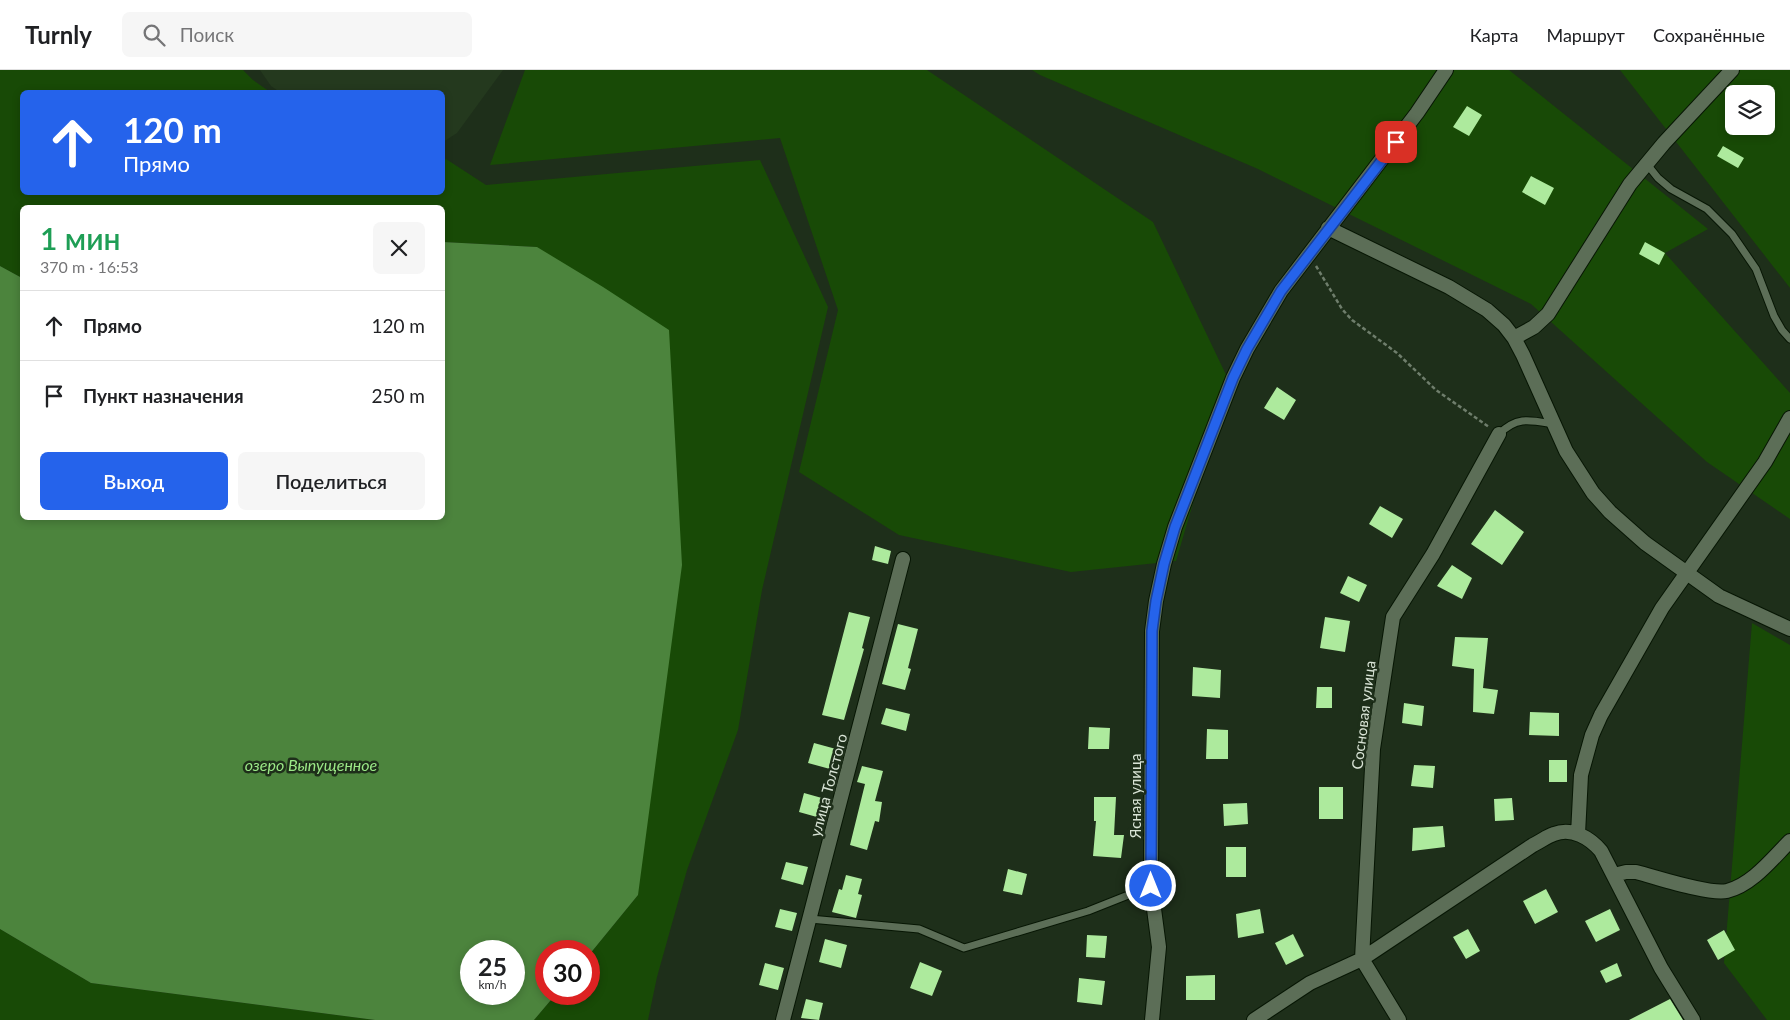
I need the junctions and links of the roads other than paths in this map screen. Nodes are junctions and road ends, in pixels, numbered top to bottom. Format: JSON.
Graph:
{"nodes":[{"id":1,"x":1446,"y":70,"type":"edge"},
{"id":2,"x":1732,"y":70,"type":"edge"},
{"id":3,"x":1646,"y":163,"type":"junction"},
{"id":4,"x":1328,"y":228,"type":"junction"},
{"id":5,"x":1514,"y":338,"type":"junction"},
{"id":6,"x":1790,"y":339,"type":"edge"},
{"id":7,"x":1790,"y":418,"type":"edge"},
{"id":8,"x":1553,"y":424,"type":"junction"},
{"id":9,"x":1498,"y":434,"type":"joint"},
{"id":10,"x":903,"y":559,"type":"dead end"},
{"id":11,"x":1686,"y":574,"type":"junction"},
{"id":12,"x":1790,"y":629,"type":"edge"},
{"id":13,"x":1578,"y":834,"type":"junction"},
{"id":14,"x":1790,"y":841,"type":"edge"},
{"id":15,"x":1614,"y":875,"type":"junction"},
{"id":16,"x":1151,"y":886,"type":"junction"},
{"id":17,"x":810,"y":918,"type":"junction"},
{"id":18,"x":1362,"y":959,"type":"junction"},
{"id":19,"x":783,"y":1020,"type":"edge"},
{"id":20,"x":1152,"y":1020,"type":"edge"},
{"id":21,"x":1254,"y":1020,"type":"edge"},
{"id":22,"x":1399,"y":1020,"type":"edge"},
{"id":23,"x":1693,"y":1020,"type":"edge"}],
"edges":[{"from":1,"to":4,"type":"street","name":"Ясная улица"},
{"from":2,"to":3,"type":"street"},
{"from":3,"to":5,"type":"street"},
{"from":3,"to":6,"type":"lane"},
{"from":4,"to":5,"type":"street"},
{"from":4,"to":16,"type":"street","name":"Ясная улица"},
{"from":5,"to":8,"type":"street"},
{"from":7,"to":11,"type":"street"},
{"from":8,"to":9,"type":"lane"},
{"from":8,"to":11,"type":"street"},
{"from":9,"to":18,"type":"street","name":"Сосновая улица"},
{"from":10,"to":17,"type":"street","name":"улица Толстого"},
{"from":11,"to":12,"type":"street"},
{"from":11,"to":13,"type":"street"},
{"from":13,"to":15,"type":"street"},
{"from":13,"to":18,"type":"street"},
{"from":14,"to":15,"type":"street"},
{"from":15,"to":23,"type":"street"},
{"from":16,"to":17,"type":"lane"},
{"from":16,"to":20,"type":"street","name":"Ясная улица"},
{"from":17,"to":19,"type":"street","name":"улица Толстого"},
{"from":18,"to":21,"type":"street"},
{"from":18,"to":22,"type":"street"}]}
